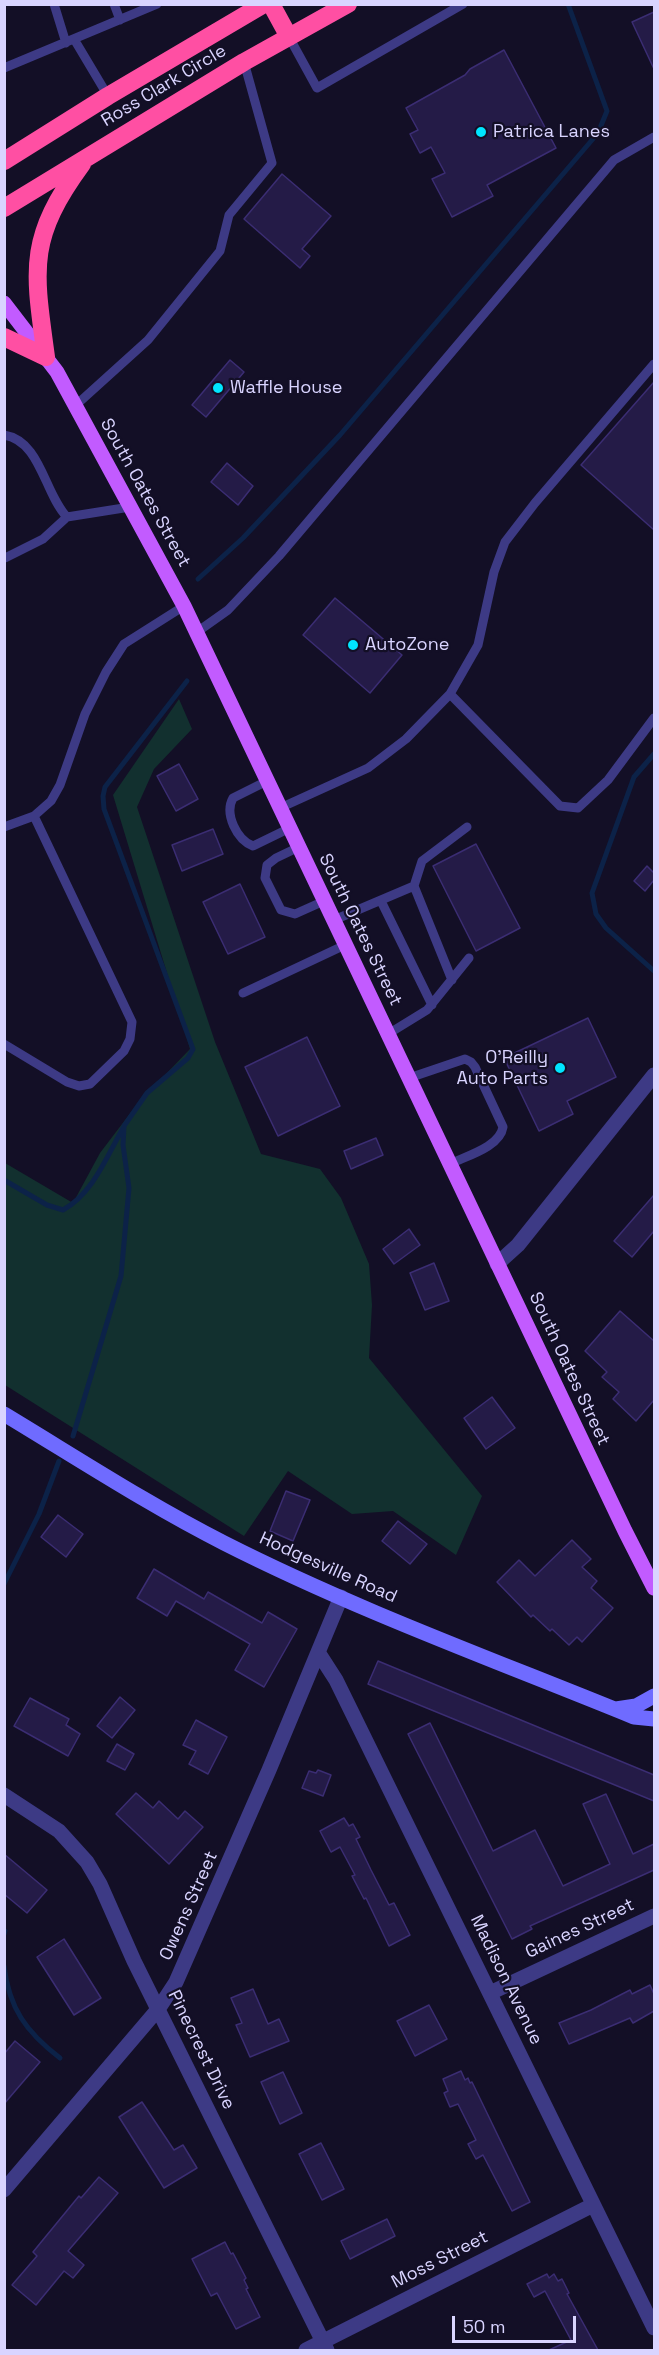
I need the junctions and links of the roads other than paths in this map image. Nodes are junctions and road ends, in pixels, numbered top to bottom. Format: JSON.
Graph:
{"nodes":[{"id":1,"x":54,"y":4,"type":"edge"},
{"id":2,"x":114,"y":4,"type":"edge"},
{"id":3,"x":157,"y":4,"type":"edge"},
{"id":4,"x":264,"y":4,"type":"edge"},
{"id":5,"x":271,"y":4,"type":"edge"},
{"id":6,"x":348,"y":4,"type":"edge"},
{"id":7,"x":463,"y":4,"type":"edge"},
{"id":8,"x":120,"y":20,"type":"junction"},
{"id":9,"x":289,"y":36,"type":"junction"},
{"id":10,"x":70,"y":41,"type":"junction"},
{"id":11,"x":244,"y":63,"type":"junction"},
{"id":12,"x":4,"y":68,"type":"edge"},
{"id":13,"x":108,"y":96,"type":"junction"},
{"id":14,"x":654,"y":137,"type":"edge"},
{"id":15,"x":9,"y":155,"type":"edge"},
{"id":16,"x":88,"y":157,"type":"junction"},
{"id":17,"x":4,"y":208,"type":"edge"},
{"id":18,"x":4,"y":303,"type":"edge"},
{"id":19,"x":4,"y":337,"type":"edge"},
{"id":20,"x":46,"y":357,"type":"junction"},
{"id":21,"x":654,"y":364,"type":"edge"},
{"id":22,"x":75,"y":406,"type":"junction"},
{"id":23,"x":4,"y":435,"type":"edge"},
{"id":24,"x":130,"y":507,"type":"junction"},
{"id":25,"x":67,"y":517,"type":"junction"},
{"id":26,"x":5,"y":558,"type":"edge"},
{"id":27,"x":184,"y":606,"type":"junction"},
{"id":28,"x":197,"y":632,"type":"junction"},
{"id":29,"x":450,"y":694,"type":"junction"},
{"id":30,"x":654,"y":718,"type":"edge"},
{"id":31,"x":267,"y":781,"type":"junction"},
{"id":32,"x":280,"y":807,"type":"junction"},
{"id":33,"x":34,"y":816,"type":"junction"},
{"id":34,"x":4,"y":826,"type":"edge"},
{"id":35,"x":467,"y":827,"type":"dead end"},
{"id":36,"x":290,"y":828,"type":"junction"},
{"id":37,"x":299,"y":847,"type":"junction"},
{"id":38,"x":414,"y":886,"type":"junction"},
{"id":39,"x":324,"y":901,"type":"junction"},
{"id":40,"x":381,"y":901,"type":"junction"},
{"id":41,"x":334,"y":920,"type":"junction"},
{"id":42,"x":345,"y":945,"type":"junction"},
{"id":43,"x":469,"y":958,"type":"dead end"},
{"id":44,"x":452,"y":980,"type":"junction"},
{"id":45,"x":243,"y":993,"type":"dead end"},
{"id":46,"x":432,"y":1005,"type":"junction"},
{"id":47,"x":388,"y":1034,"type":"junction"},
{"id":48,"x":4,"y":1044,"type":"edge"},
{"id":49,"x":654,"y":1075,"type":"edge"},
{"id":50,"x":409,"y":1078,"type":"junction"},
{"id":51,"x":450,"y":1164,"type":"junction"},
{"id":52,"x":497,"y":1264,"type":"junction"},
{"id":53,"x":4,"y":1414,"type":"edge"},
{"id":54,"x":654,"y":1588,"type":"edge"},
{"id":55,"x":341,"y":1597,"type":"junction"},
{"id":56,"x":318,"y":1652,"type":"junction"},
{"id":57,"x":654,"y":1696,"type":"edge"},
{"id":58,"x":616,"y":1710,"type":"junction"},
{"id":59,"x":634,"y":1717,"type":"junction"},
{"id":60,"x":654,"y":1719,"type":"edge"},
{"id":61,"x":654,"y":1727,"type":"edge"},
{"id":62,"x":4,"y":1795,"type":"edge"},
{"id":63,"x":654,"y":1916,"type":"edge"},
{"id":64,"x":490,"y":1993,"type":"junction"},
{"id":65,"x":159,"y":2008,"type":"junction"},
{"id":66,"x":4,"y":2190,"type":"edge"},
{"id":67,"x":593,"y":2205,"type":"junction"},
{"id":68,"x":654,"y":2328,"type":"edge"},
{"id":69,"x":325,"y":2346,"type":"edge"},
{"id":70,"x":306,"y":2350,"type":"edge"}],
"edges":[{"from":1,"to":10,"type":"lane"},
{"from":2,"to":8,"type":"lane"},
{"from":3,"to":8,"type":"lane"},
{"from":4,"to":13,"type":"highway","name":"Ross Clark Circle"},
{"from":5,"to":9,"type":"highway"},
{"from":6,"to":9,"type":"highway","name":"Ross Clark Circle"},
{"from":7,"to":9,"type":"lane"},
{"from":8,"to":10,"type":"lane"},
{"from":9,"to":11,"type":"highway","name":"Ross Clark Circle"},
{"from":10,"to":12,"type":"lane"},
{"from":10,"to":13,"type":"lane"},
{"from":11,"to":16,"type":"highway","name":"Ross Clark Circle"},
{"from":11,"to":22,"type":"lane"},
{"from":13,"to":15,"type":"highway","name":"Ross Clark Circle"},
{"from":14,"to":28,"type":"lane"},
{"from":16,"to":17,"type":"highway","name":"Ross Clark Circle"},
{"from":16,"to":20,"type":"highway"},
{"from":18,"to":20,"type":"main road","name":"South Oates Street"},
{"from":19,"to":20,"type":"highway"},
{"from":20,"to":22,"type":"main road","name":"South Oates Street"},
{"from":21,"to":29,"type":"lane"},
{"from":22,"to":24,"type":"main road","name":"South Oates Street"},
{"from":23,"to":25,"type":"lane"},
{"from":24,"to":25,"type":"lane"},
{"from":24,"to":27,"type":"main road","name":"South Oates Street"},
{"from":25,"to":26,"type":"lane"},
{"from":27,"to":28,"type":"main road","name":"South Oates Street"},
{"from":27,"to":33,"type":"lane"},
{"from":28,"to":31,"type":"main road","name":"South Oates Street"},
{"from":29,"to":30,"type":"lane"},
{"from":29,"to":32,"type":"lane"},
{"from":31,"to":32,"type":"main road","name":"South Oates Street"},
{"from":31,"to":36,"type":"lane"},
{"from":32,"to":36,"type":"main road","name":"South Oates Street"},
{"from":33,"to":34,"type":"lane"},
{"from":33,"to":48,"type":"lane"},
{"from":35,"to":38,"type":"lane"},
{"from":36,"to":37,"type":"main road","name":"South Oates Street"},
{"from":37,"to":39,"type":"main road","name":"South Oates Street"},
{"from":37,"to":39,"type":"lane"},
{"from":38,"to":40,"type":"lane"},
{"from":38,"to":44,"type":"lane"},
{"from":39,"to":41,"type":"main road","name":"South Oates Street"},
{"from":40,"to":41,"type":"lane"},
{"from":40,"to":46,"type":"lane"},
{"from":41,"to":42,"type":"main road","name":"South Oates Street"},
{"from":42,"to":45,"type":"lane"},
{"from":42,"to":47,"type":"main road","name":"South Oates Street"},
{"from":43,"to":44,"type":"lane"},
{"from":44,"to":46,"type":"lane"},
{"from":46,"to":47,"type":"lane"},
{"from":47,"to":50,"type":"main road","name":"South Oates Street"},
{"from":49,"to":52,"type":"street"},
{"from":50,"to":51,"type":"main road","name":"South Oates Street"},
{"from":50,"to":51,"type":"lane"},
{"from":51,"to":52,"type":"main road","name":"South Oates Street"},
{"from":52,"to":54,"type":"main road","name":"South Oates Street"},
{"from":53,"to":55,"type":"street","name":"Hodgesville Road"},
{"from":55,"to":56,"type":"street","name":"Owens Street"},
{"from":55,"to":58,"type":"street","name":"Hodgesville Road"},
{"from":56,"to":64,"type":"street","name":"Madison Avenue"},
{"from":56,"to":65,"type":"street","name":"Owens Street"},
{"from":57,"to":58,"type":"street"},
{"from":58,"to":59,"type":"street","name":"Hodgesville Road"},
{"from":59,"to":60,"type":"street","name":"Hodgesville Road"},
{"from":59,"to":61,"type":"street"},
{"from":62,"to":65,"type":"street","name":"Pinecrest Drive"},
{"from":63,"to":64,"type":"street","name":"Gaines Street"},
{"from":64,"to":67,"type":"street","name":"Madison Avenue"},
{"from":65,"to":66,"type":"street","name":"Owens Street"},
{"from":65,"to":69,"type":"street","name":"Pinecrest Drive"},
{"from":67,"to":68,"type":"street","name":"Madison Avenue"},
{"from":67,"to":69,"type":"street","name":"Moss Street"},
{"from":69,"to":70,"type":"street","name":"Moss Street"}]}
